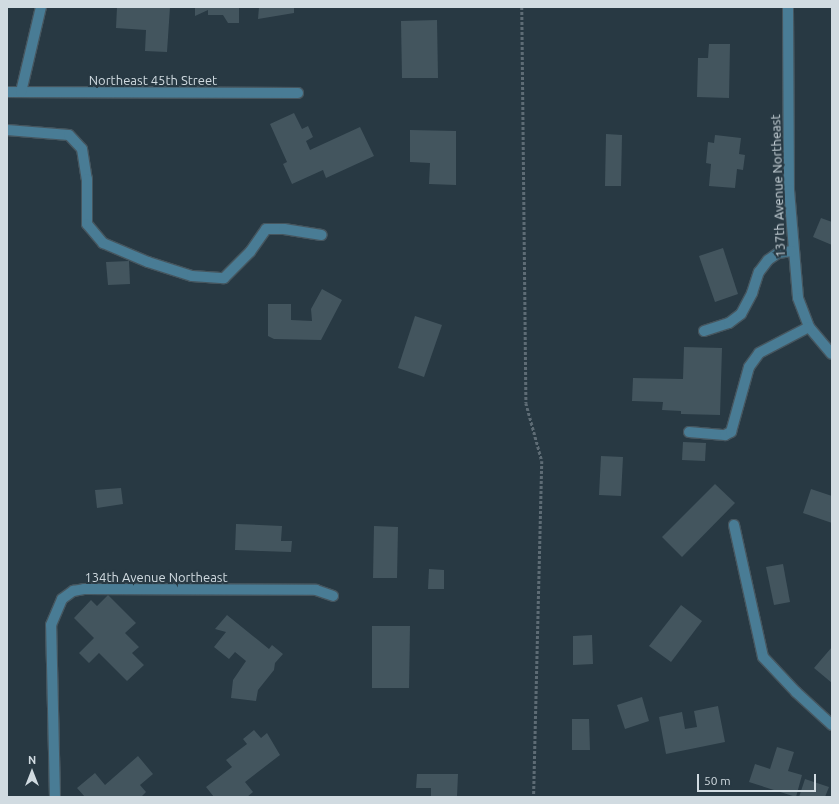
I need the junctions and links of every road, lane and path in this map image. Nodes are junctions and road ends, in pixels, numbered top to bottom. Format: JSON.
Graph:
{"nodes":[{"id":1,"x":41,"y":7,"type":"edge"},
{"id":2,"x":522,"y":7,"type":"edge"},
{"id":3,"x":788,"y":7,"type":"edge"},
{"id":4,"x":7,"y":92,"type":"edge"},
{"id":5,"x":21,"y":92,"type":"junction"},
{"id":6,"x":298,"y":93,"type":"dead end"},
{"id":7,"x":7,"y":130,"type":"edge"},
{"id":8,"x":322,"y":235,"type":"dead end"},
{"id":9,"x":792,"y":251,"type":"junction"},
{"id":10,"x":809,"y":327,"type":"junction"},
{"id":11,"x":704,"y":331,"type":"dead end"},
{"id":12,"x":832,"y":354,"type":"edge"},
{"id":13,"x":689,"y":432,"type":"dead end"},
{"id":14,"x":734,"y":525,"type":"dead end"},
{"id":15,"x":333,"y":596,"type":"dead end"},
{"id":16,"x":832,"y":725,"type":"edge"},
{"id":17,"x":55,"y":797,"type":"edge"},
{"id":18,"x":534,"y":797,"type":"edge"}],
"edges":[{"from":1,"to":5,"type":"street"},
{"from":2,"to":18,"type":"path"},
{"from":3,"to":9,"type":"street","name":"137th Avenue Northeast"},
{"from":4,"to":5,"type":"street","name":"Northeast 45th Street"},
{"from":5,"to":6,"type":"street","name":"Northeast 45th Street"},
{"from":7,"to":8,"type":"street"},
{"from":9,"to":10,"type":"street","name":"137th Avenue Northeast"},
{"from":9,"to":11,"type":"street"},
{"from":10,"to":12,"type":"street","name":"137th Avenue Northeast"},
{"from":10,"to":13,"type":"street"},
{"from":14,"to":16,"type":"street"},
{"from":15,"to":17,"type":"street","name":"134th Avenue Northeast"}]}
